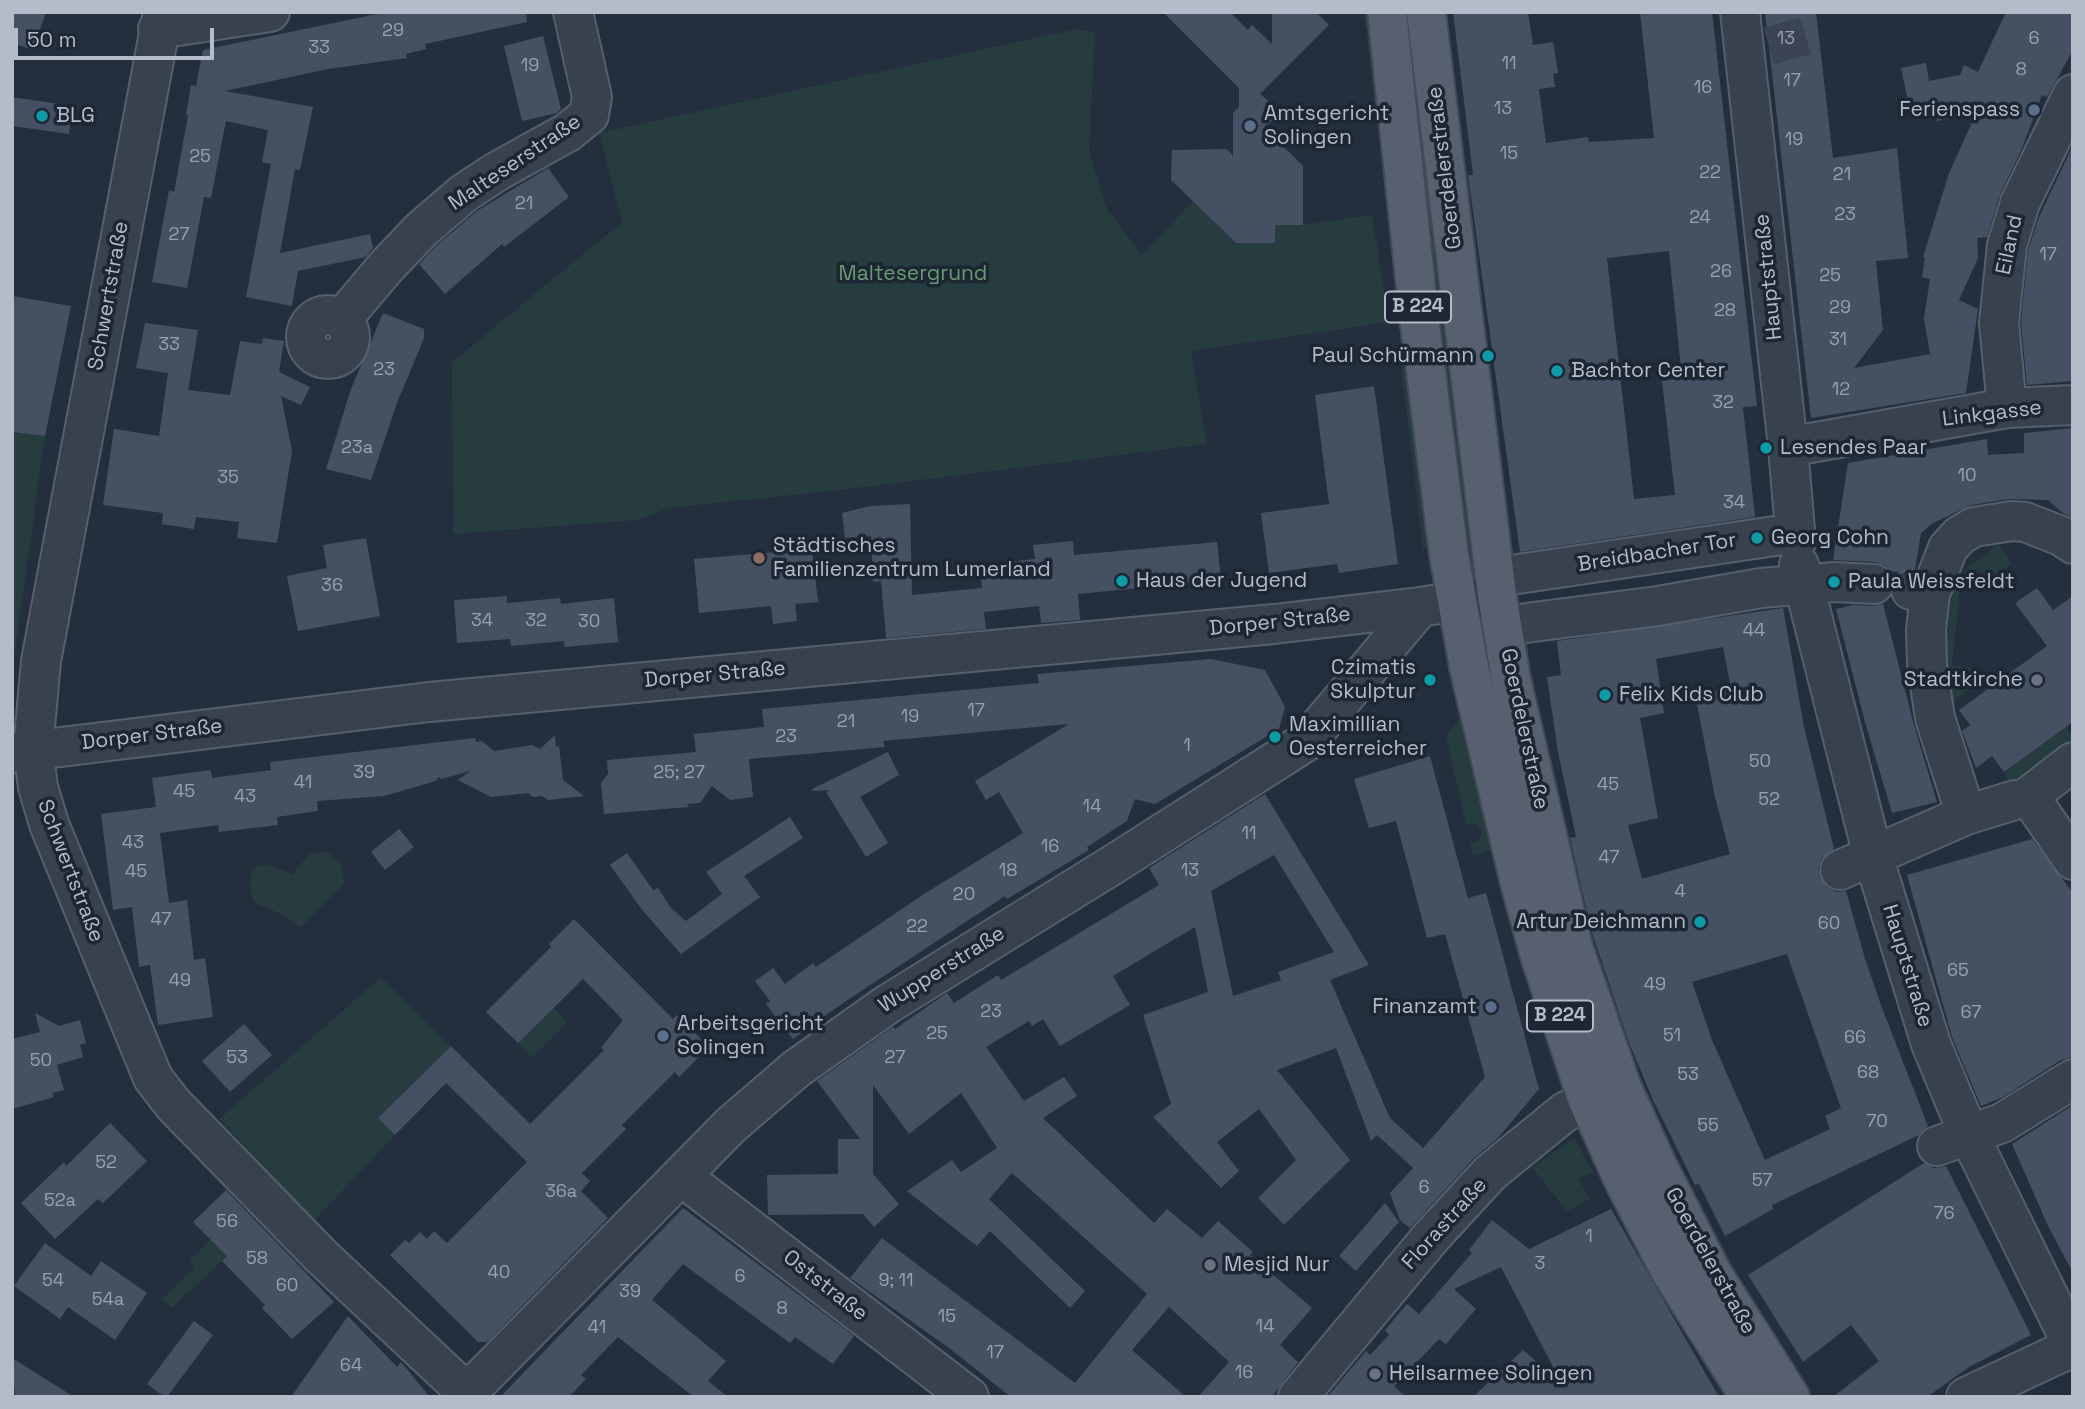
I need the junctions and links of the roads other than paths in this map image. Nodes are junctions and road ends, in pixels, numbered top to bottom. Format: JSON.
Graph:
{"nodes":[{"id":1,"x":270,"y":12,"type":"edge"},
{"id":2,"x":573,"y":12,"type":"edge"},
{"id":3,"x":1387,"y":12,"type":"edge"},
{"id":4,"x":1426,"y":12,"type":"edge"},
{"id":5,"x":1740,"y":12,"type":"edge"},
{"id":6,"x":161,"y":20,"type":"edge"},
{"id":7,"x":2073,"y":94,"type":"edge"},
{"id":8,"x":342,"y":319,"type":"dead end"},
{"id":9,"x":2073,"y":404,"type":"edge"},
{"id":10,"x":2007,"y":408,"type":"junction"},
{"id":11,"x":1788,"y":447,"type":"junction"},
{"id":12,"x":2073,"y":544,"type":"edge"},
{"id":13,"x":1798,"y":556,"type":"junction"},
{"id":14,"x":1508,"y":584,"type":"junction"},
{"id":15,"x":1905,"y":589,"type":"junction"},
{"id":16,"x":1457,"y":601,"type":"junction"},
{"id":17,"x":1420,"y":607,"type":"junction"},
{"id":18,"x":1526,"y":623,"type":"dead end"},
{"id":19,"x":23,"y":751,"type":"edge"},
{"id":20,"x":2073,"y":762,"type":"edge"},
{"id":21,"x":2015,"y":800,"type":"dead end"},
{"id":22,"x":1966,"y":815,"type":"junction"},
{"id":23,"x":2073,"y":860,"type":"edge"},
{"id":24,"x":1856,"y":863,"type":"junction"},
{"id":25,"x":2073,"y":1079,"type":"edge"},
{"id":26,"x":1605,"y":1095,"type":"junction"},
{"id":27,"x":1953,"y":1140,"type":"junction"},
{"id":28,"x":681,"y":1176,"type":"junction"},
{"id":29,"x":2073,"y":1347,"type":"edge"},
{"id":30,"x":465,"y":1394,"type":"edge"},
{"id":31,"x":969,"y":1397,"type":"edge"},
{"id":32,"x":1298,"y":1397,"type":"edge"},
{"id":33,"x":1750,"y":1397,"type":"edge"},
{"id":34,"x":1790,"y":1397,"type":"edge"},
{"id":35,"x":1966,"y":1397,"type":"edge"}],
"edges":[{"from":1,"to":6,"type":"street"},
{"from":2,"to":8,"type":"street","name":"Malteserstraße"},
{"from":3,"to":16,"type":"main road","name":"Goerdelerstraße","number":"B 224"},
{"from":4,"to":14,"type":"main road","name":"Goerdelerstraße","number":"B 224"},
{"from":5,"to":11,"type":"street","name":"Hauptstraße"},
{"from":6,"to":19,"type":"street","name":"Schwertstraße"},
{"from":7,"to":10,"type":"street","name":"Eiland"},
{"from":9,"to":10,"type":"street","name":"Linkgasse"},
{"from":10,"to":11,"type":"street","name":"Linkgasse"},
{"from":11,"to":13,"type":"street","name":"Hauptstraße"},
{"from":12,"to":15,"type":"street"},
{"from":13,"to":14,"type":"street","name":"Breidbacher Tor"},
{"from":13,"to":15,"type":"street"},
{"from":13,"to":18,"type":"street"},
{"from":13,"to":24,"type":"street","name":"Hauptstraße"},
{"from":14,"to":16,"type":"street"},
{"from":14,"to":26,"type":"main road","name":"Goerdelerstraße","number":"B 224"},
{"from":15,"to":22,"type":"street"},
{"from":16,"to":17,"type":"street"},
{"from":16,"to":26,"type":"main road","name":"Goerdelerstraße","number":"B 224"},
{"from":17,"to":19,"type":"street","name":"Dorper Straße"},
{"from":17,"to":28,"type":"street","name":"Wupperstraße"},
{"from":19,"to":30,"type":"street","name":"Schwertstraße"},
{"from":20,"to":23,"type":"street"},
{"from":21,"to":22,"type":"street"},
{"from":22,"to":24,"type":"street"},
{"from":24,"to":27,"type":"street","name":"Hauptstraße"},
{"from":25,"to":27,"type":"street"},
{"from":26,"to":32,"type":"street","name":"Florastraße"},
{"from":26,"to":33,"type":"main road","name":"Goerdelerstraße","number":"B 224"},
{"from":26,"to":34,"type":"main road","name":"Goerdelerstraße","number":"B 224"},
{"from":27,"to":29,"type":"street","name":"Hauptstraße"},
{"from":28,"to":30,"type":"street","name":"Wupperstraße"},
{"from":28,"to":31,"type":"street","name":"Oststraße"},
{"from":29,"to":35,"type":"street"}]}
